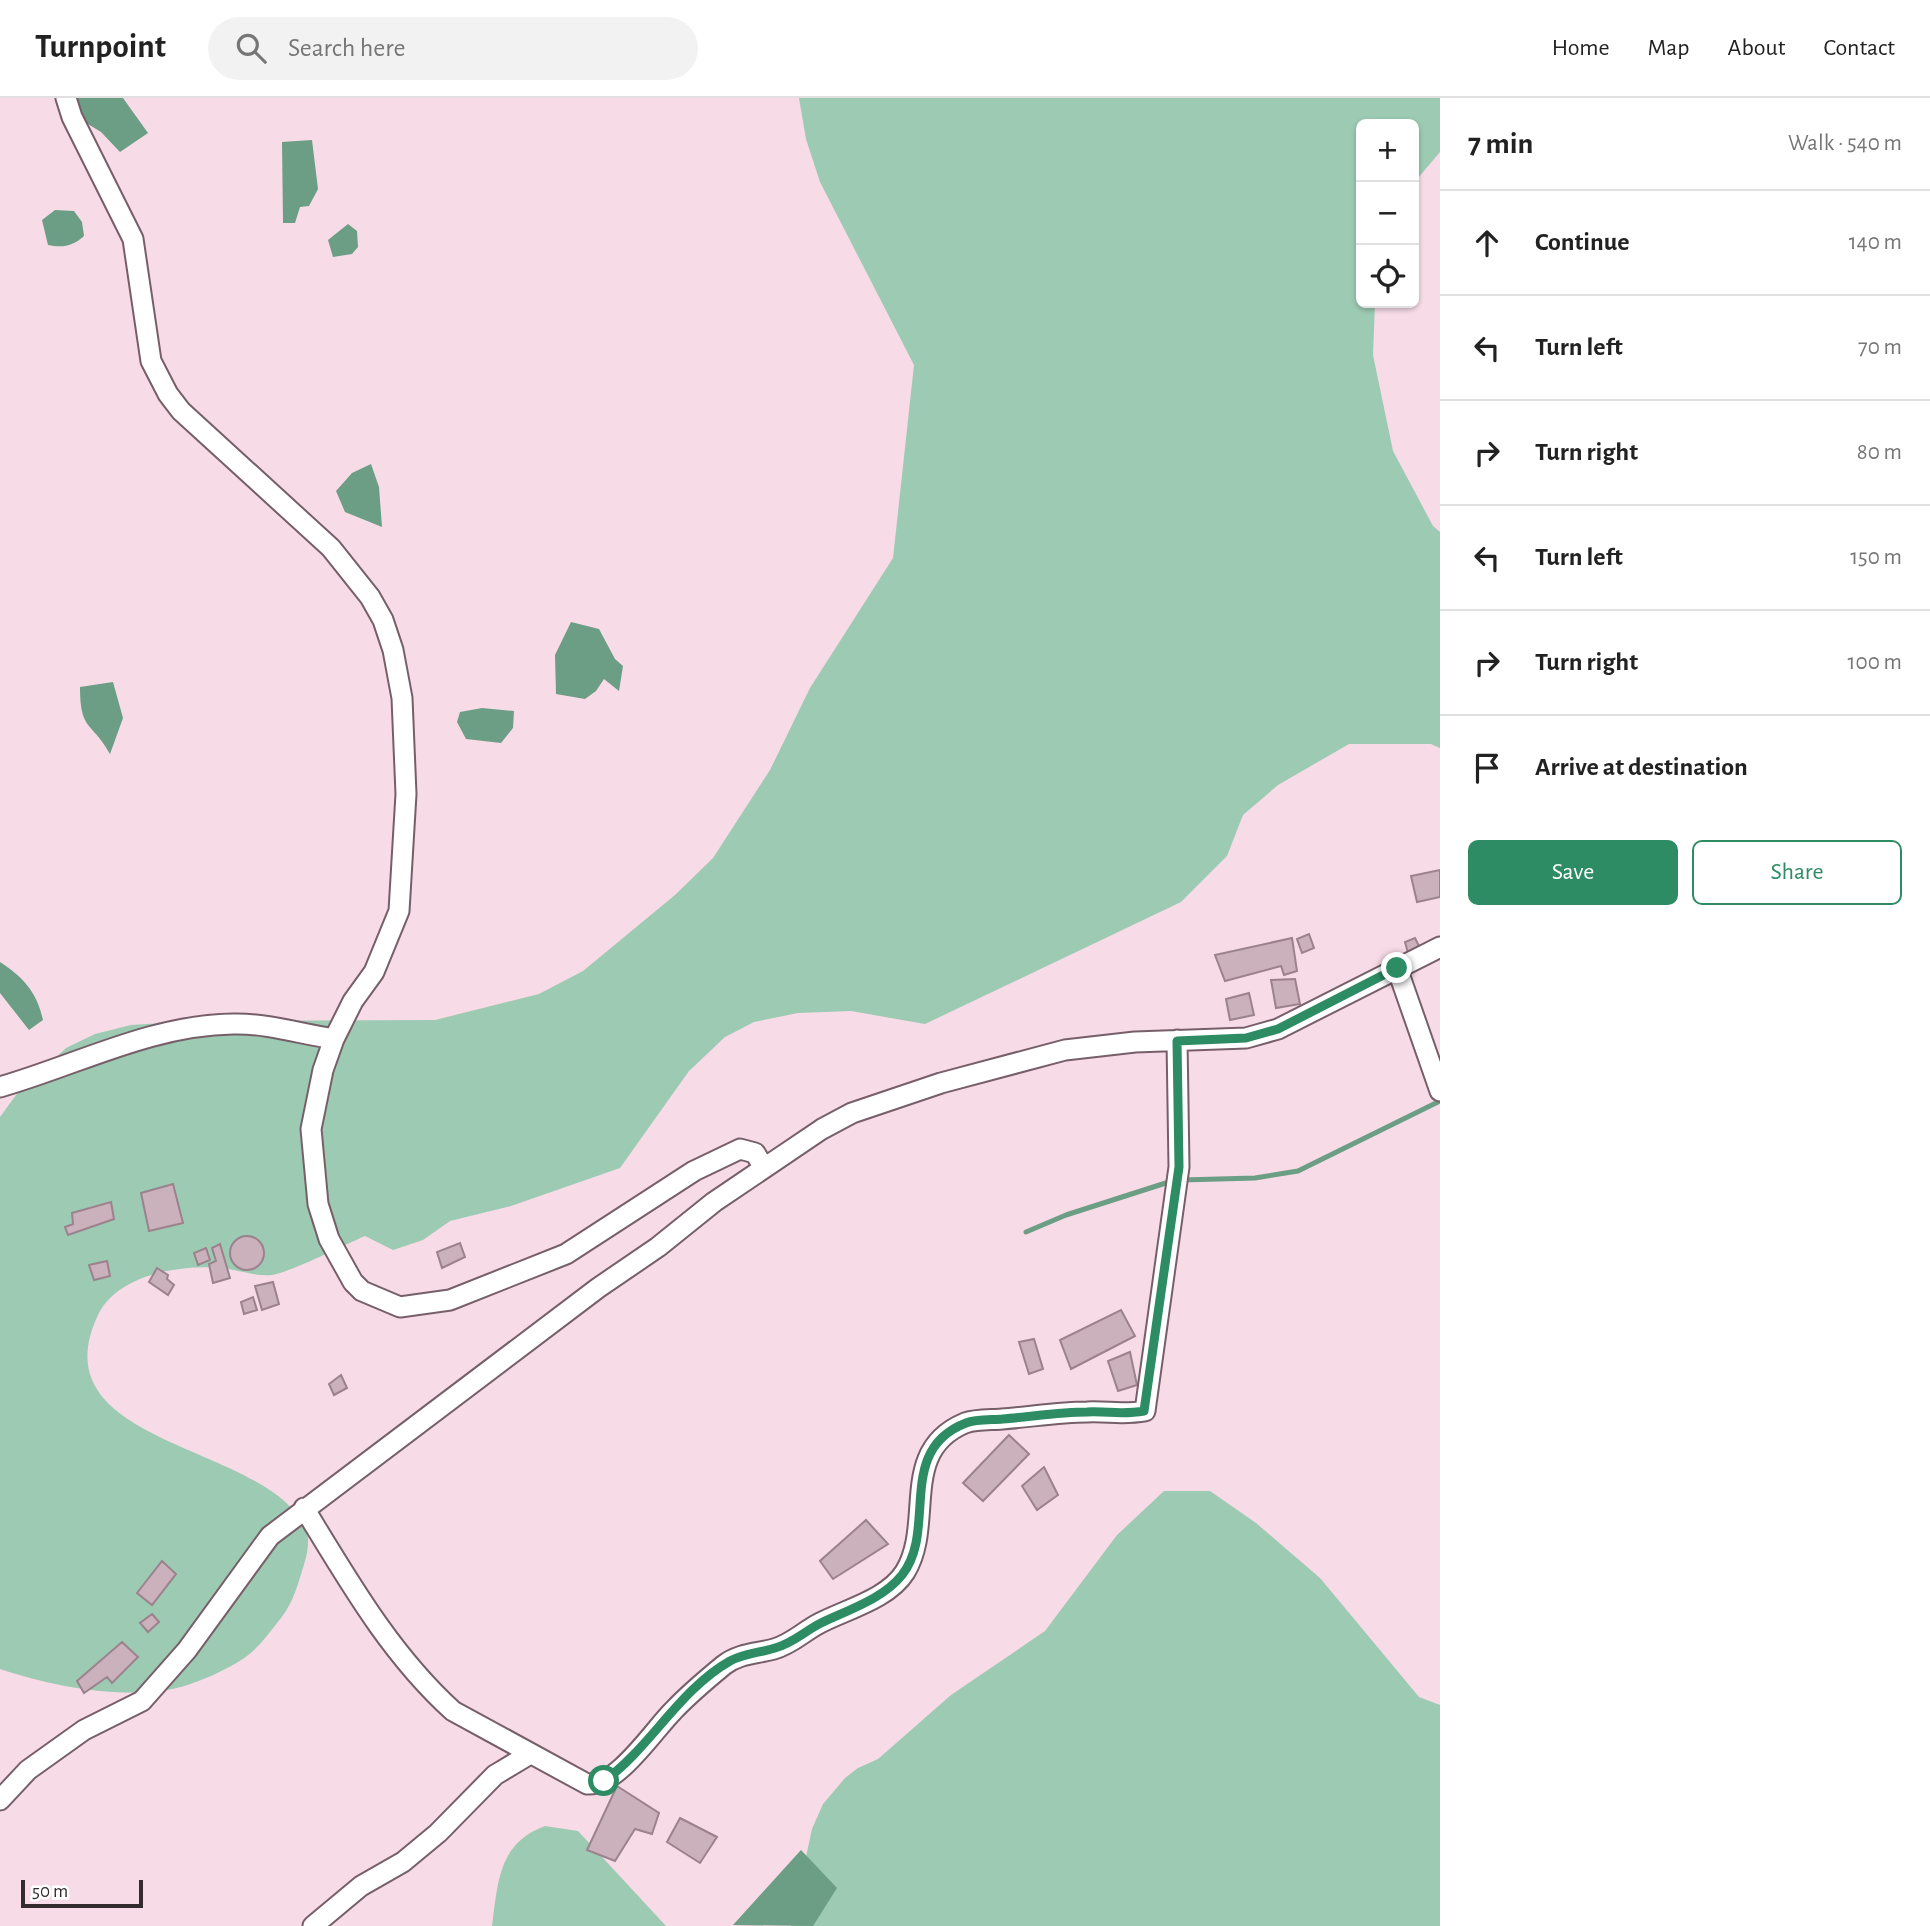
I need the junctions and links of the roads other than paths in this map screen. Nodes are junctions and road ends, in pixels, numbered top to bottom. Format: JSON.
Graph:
{"nodes":[{"id":1,"x":66,"y":98,"type":"edge"},
{"id":2,"x":1440,"y":947,"type":"edge"},
{"id":3,"x":1397,"y":968,"type":"junction"},
{"id":4,"x":334,"y":1039,"type":"junction"},
{"id":5,"x":1177,"y":1041,"type":"junction"},
{"id":6,"x":0,"y":1087,"type":"edge"},
{"id":7,"x":1440,"y":1089,"type":"edge"},
{"id":8,"x":764,"y":1168,"type":"junction"},
{"id":9,"x":304,"y":1508,"type":"junction"},
{"id":10,"x":530,"y":1754,"type":"junction"},
{"id":11,"x":0,"y":1800,"type":"edge"},
{"id":12,"x":313,"y":1926,"type":"edge"}],
"edges":[{"from":1,"to":4,"type":"street"},
{"from":2,"to":3,"type":"street"},
{"from":3,"to":5,"type":"street"},
{"from":3,"to":7,"type":"street"},
{"from":4,"to":6,"type":"street"},
{"from":4,"to":8,"type":"street"},
{"from":5,"to":8,"type":"street"},
{"from":5,"to":10,"type":"street"},
{"from":8,"to":9,"type":"street"},
{"from":9,"to":10,"type":"street"},
{"from":9,"to":11,"type":"street"},
{"from":10,"to":12,"type":"street"}]}
